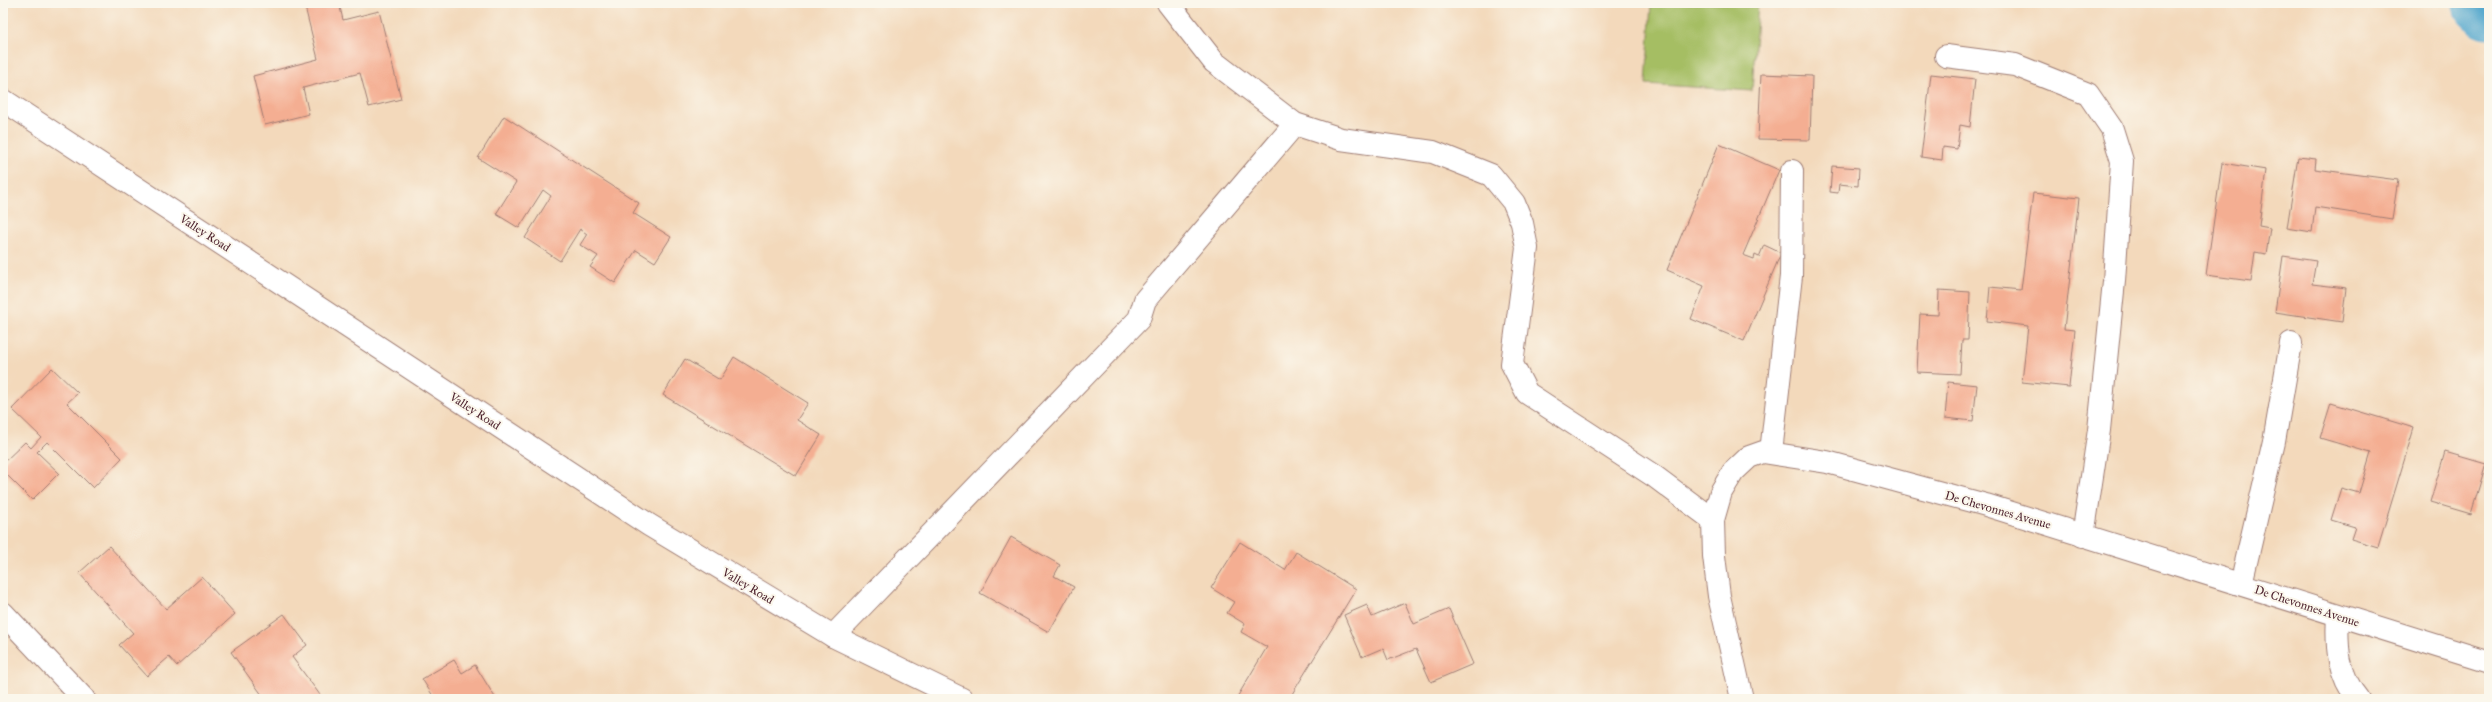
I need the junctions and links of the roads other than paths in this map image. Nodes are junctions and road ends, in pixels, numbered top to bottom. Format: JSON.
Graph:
{"nodes":[{"id":1,"x":1168,"y":3,"type":"edge"},
{"id":2,"x":1946,"y":56,"type":"dead end"},
{"id":3,"x":3,"y":100,"type":"edge"},
{"id":4,"x":1295,"y":124,"type":"junction"},
{"id":5,"x":1792,"y":171,"type":"dead end"},
{"id":6,"x":2291,"y":343,"type":"dead end"},
{"id":7,"x":1771,"y":452,"type":"junction"},
{"id":8,"x":1713,"y":520,"type":"junction"},
{"id":9,"x":2083,"y":536,"type":"junction"},
{"id":10,"x":2241,"y":584,"type":"junction"},
{"id":11,"x":3,"y":613,"type":"edge"},
{"id":12,"x":2338,"y":616,"type":"junction"},
{"id":13,"x":833,"y":636,"type":"junction"},
{"id":14,"x":2489,"y":662,"type":"edge"},
{"id":15,"x":84,"y":699,"type":"edge"},
{"id":16,"x":962,"y":699,"type":"edge"},
{"id":17,"x":1742,"y":699,"type":"edge"},
{"id":18,"x":2358,"y":699,"type":"edge"}],
"edges":[{"from":1,"to":4,"type":"street"},
{"from":2,"to":9,"type":"street"},
{"from":3,"to":13,"type":"street","name":"Valley Road"},
{"from":4,"to":8,"type":"street"},
{"from":4,"to":13,"type":"street"},
{"from":5,"to":7,"type":"street"},
{"from":6,"to":10,"type":"street"},
{"from":7,"to":8,"type":"street","name":"De Chevonnes Avenue"},
{"from":7,"to":9,"type":"street","name":"De Chevonnes Avenue"},
{"from":8,"to":17,"type":"street","name":"De Chevonnes Avenue"},
{"from":9,"to":10,"type":"street","name":"De Chevonnes Avenue"},
{"from":10,"to":12,"type":"street","name":"De Chevonnes Avenue"},
{"from":11,"to":15,"type":"street"},
{"from":12,"to":14,"type":"street","name":"De Chevonnes Avenue"},
{"from":12,"to":18,"type":"street"},
{"from":13,"to":16,"type":"street","name":"Valley Road"}]}
